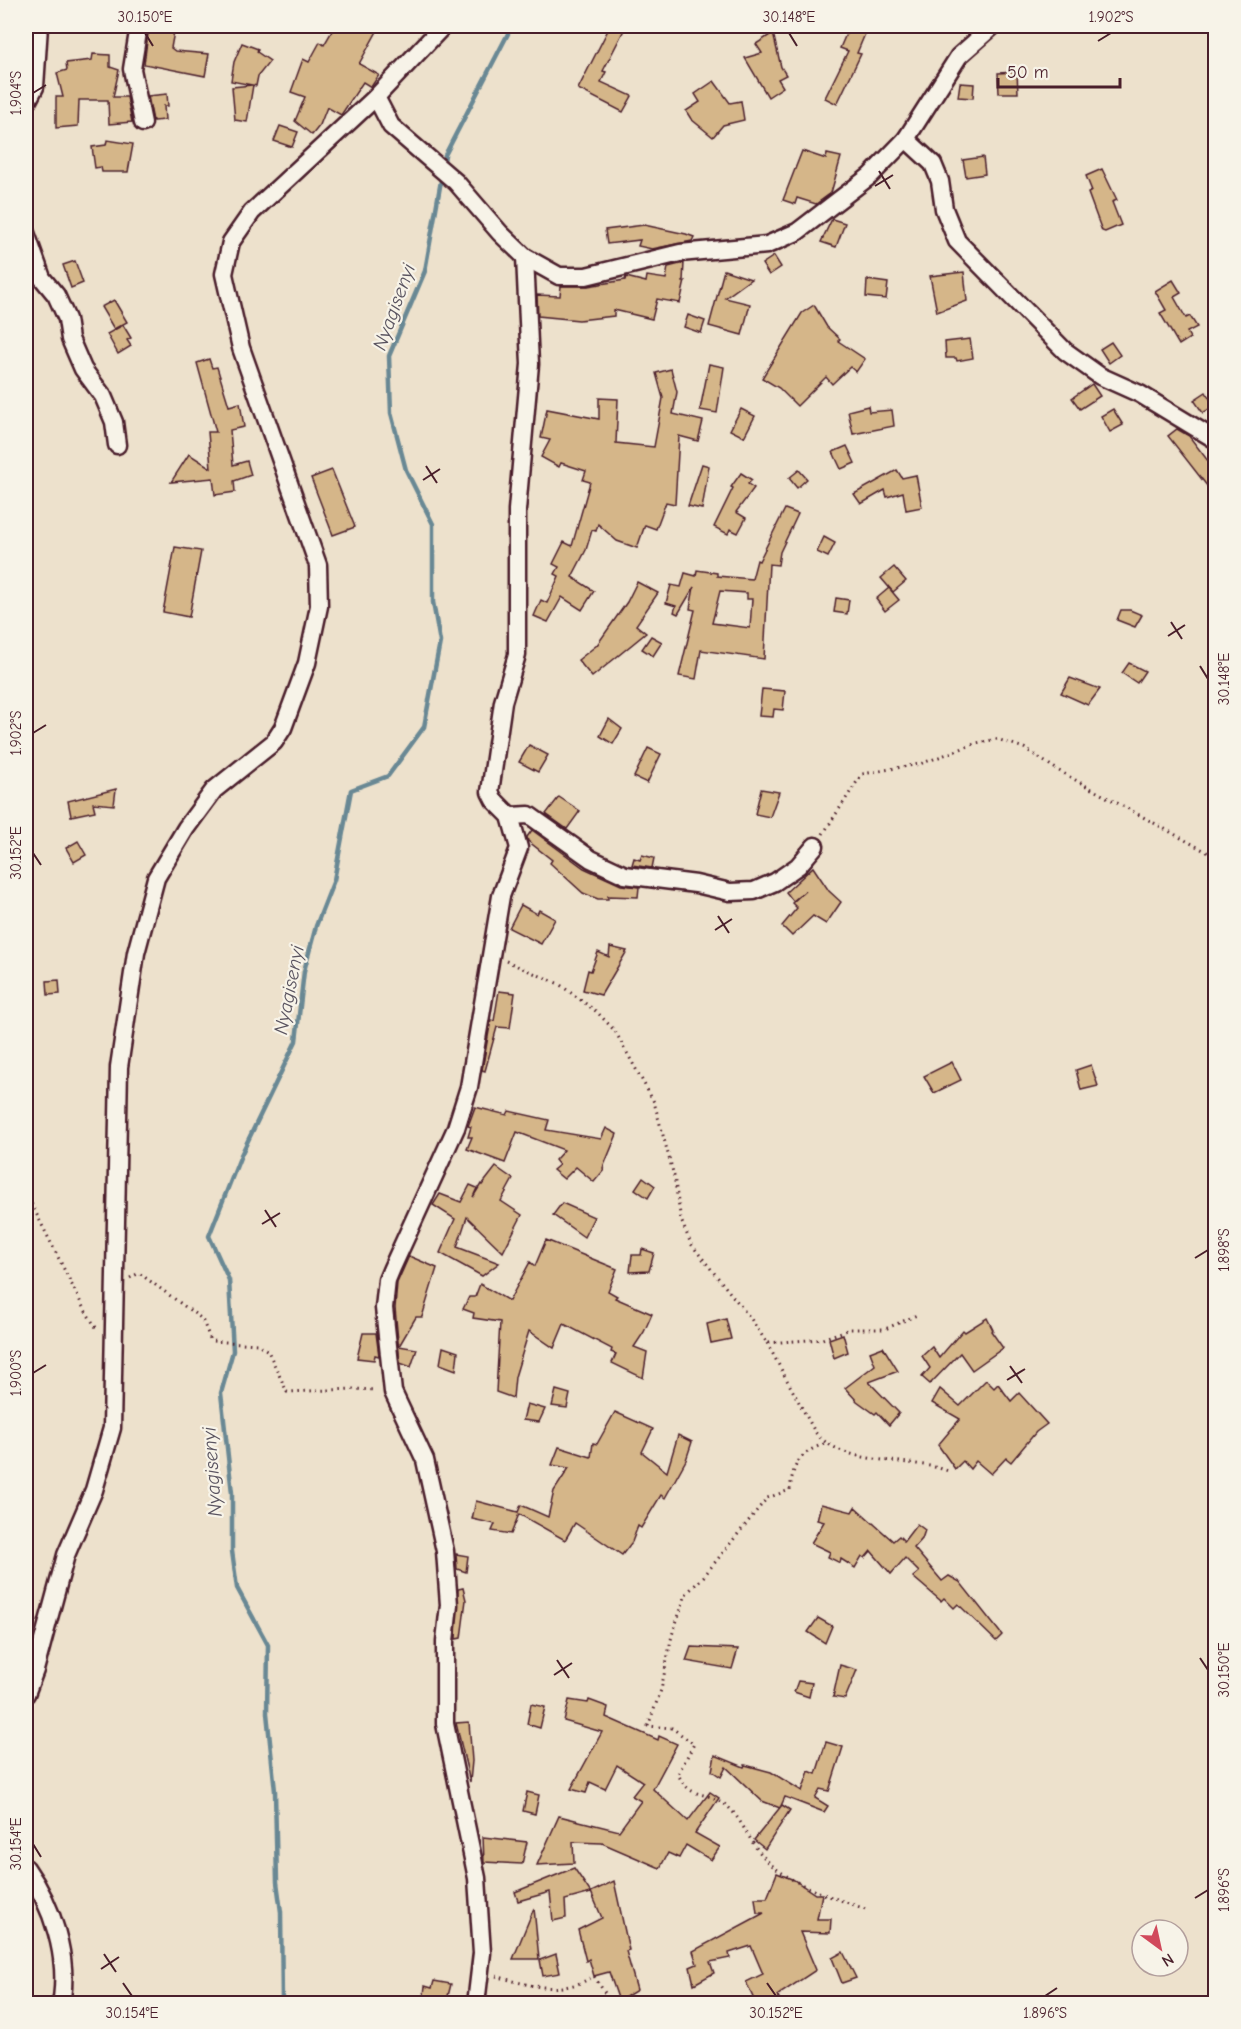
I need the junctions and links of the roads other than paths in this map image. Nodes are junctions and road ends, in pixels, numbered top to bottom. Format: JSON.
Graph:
{"nodes":[{"id":1,"x":39,"y":26,"type":"edge"},
{"id":2,"x":139,"y":26,"type":"edge"},
{"id":3,"x":443,"y":26,"type":"edge"},
{"id":4,"x":993,"y":26,"type":"edge"},
{"id":5,"x":376,"y":97,"type":"junction"},
{"id":6,"x":26,"y":104,"type":"edge"},
{"id":7,"x":143,"y":123,"type":"dead end"},
{"id":8,"x":906,"y":139,"type":"junction"},
{"id":9,"x":26,"y":233,"type":"edge"},
{"id":10,"x":525,"y":256,"type":"junction"},
{"id":11,"x":1215,"y":441,"type":"edge"},
{"id":12,"x":117,"y":445,"type":"dead end"},
{"id":13,"x":510,"y":816,"type":"junction"},
{"id":14,"x":815,"y":846,"type":"road end"},
{"id":15,"x":26,"y":1694,"type":"edge"},
{"id":16,"x":26,"y":1868,"type":"edge"},
{"id":17,"x":61,"y":2004,"type":"edge"},
{"id":18,"x":476,"y":2004,"type":"edge"}],
"edges":[{"from":1,"to":6,"type":"street"},
{"from":2,"to":7,"type":"street"},
{"from":3,"to":5,"type":"street"},
{"from":4,"to":8,"type":"street"},
{"from":5,"to":10,"type":"street"},
{"from":5,"to":15,"type":"street"},
{"from":8,"to":10,"type":"street"},
{"from":8,"to":11,"type":"street"},
{"from":9,"to":12,"type":"street"},
{"from":10,"to":13,"type":"street"},
{"from":13,"to":14,"type":"street"},
{"from":13,"to":18,"type":"street"},
{"from":16,"to":17,"type":"street"}]}
